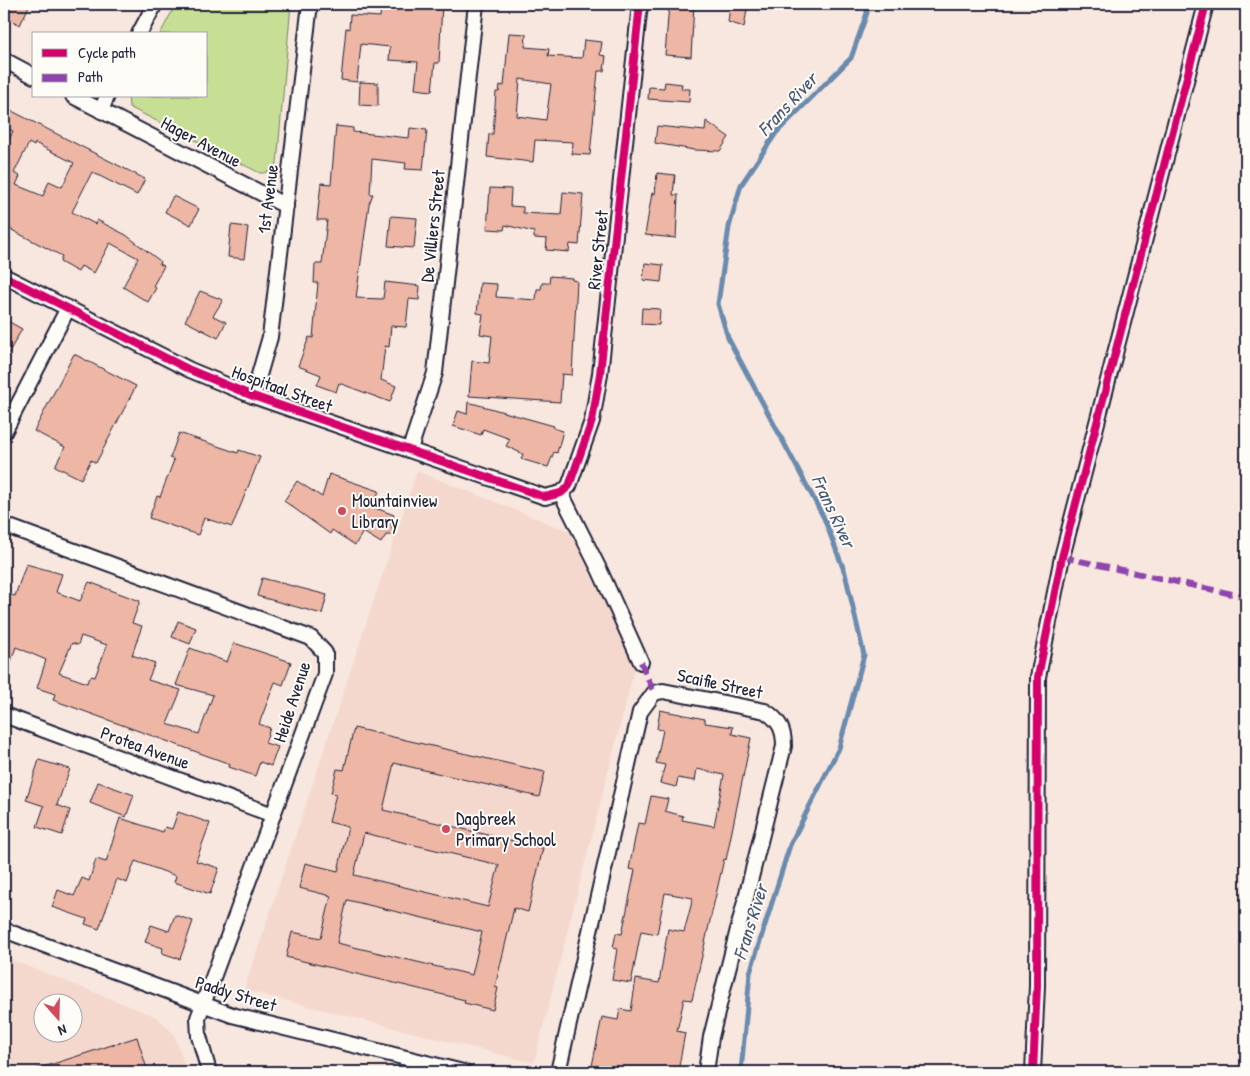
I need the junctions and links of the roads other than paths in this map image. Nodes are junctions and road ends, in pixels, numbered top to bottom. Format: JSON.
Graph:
{"nodes":[{"id":1,"x":155,"y":4,"type":"edge"},
{"id":2,"x":310,"y":4,"type":"edge"},
{"id":3,"x":476,"y":4,"type":"edge"},
{"id":4,"x":640,"y":4,"type":"edge"},
{"id":5,"x":1206,"y":4,"type":"edge"},
{"id":6,"x":140,"y":32,"type":"edge"},
{"id":7,"x":4,"y":60,"type":"edge"},
{"id":8,"x":32,"y":75,"type":"edge"},
{"id":9,"x":76,"y":98,"type":"edge"},
{"id":10,"x":106,"y":98,"type":"edge"},
{"id":11,"x":101,"y":111,"type":"junction"},
{"id":12,"x":286,"y":206,"type":"junction"},
{"id":13,"x":4,"y":276,"type":"edge"},
{"id":14,"x":67,"y":310,"type":"junction"},
{"id":15,"x":253,"y":396,"type":"junction"},
{"id":16,"x":4,"y":432,"type":"edge"},
{"id":17,"x":410,"y":449,"type":"junction"},
{"id":18,"x":561,"y":493,"type":"junction"},
{"id":19,"x":4,"y":525,"type":"edge"},
{"id":20,"x":640,"y":662,"type":"dead end"},
{"id":21,"x":4,"y":715,"type":"edge"},
{"id":22,"x":273,"y":815,"type":"junction"},
{"id":23,"x":4,"y":930,"type":"edge"},
{"id":24,"x":203,"y":1005,"type":"junction"},
{"id":25,"x":209,"y":1072,"type":"edge"},
{"id":26,"x":463,"y":1072,"type":"edge"},
{"id":27,"x":558,"y":1072,"type":"edge"},
{"id":28,"x":706,"y":1072,"type":"edge"},
{"id":29,"x":1033,"y":1072,"type":"edge"}],
"edges":[{"from":1,"to":6,"type":"street"},
{"from":2,"to":12,"type":"street","name":"1st Avenue"},
{"from":3,"to":17,"type":"street","name":"De Villiers Street"},
{"from":4,"to":18,"type":"street","name":"River Street"},
{"from":5,"to":29,"type":"street"},
{"from":7,"to":8,"type":"street"},
{"from":9,"to":11,"type":"street","name":"Hager Avenue"},
{"from":10,"to":11,"type":"street"},
{"from":11,"to":12,"type":"street","name":"Hager Avenue"},
{"from":12,"to":15,"type":"street","name":"1st Avenue"},
{"from":13,"to":14,"type":"street","name":"Hospitaal Street"},
{"from":14,"to":15,"type":"street","name":"Hospitaal Street"},
{"from":14,"to":16,"type":"street"},
{"from":15,"to":17,"type":"street","name":"Hospitaal Street"},
{"from":17,"to":18,"type":"street","name":"Hospitaal Street"},
{"from":18,"to":20,"type":"street"},
{"from":19,"to":22,"type":"street","name":"Heide Avenue"},
{"from":21,"to":22,"type":"street","name":"Protea Avenue"},
{"from":22,"to":24,"type":"street","name":"Heide Avenue"},
{"from":23,"to":24,"type":"street","name":"Paddy Street"},
{"from":24,"to":25,"type":"street","name":"Heide Avenue"},
{"from":24,"to":26,"type":"street","name":"Paddy Street"},
{"from":27,"to":28,"type":"street","name":"Scaifie Street"}]}
